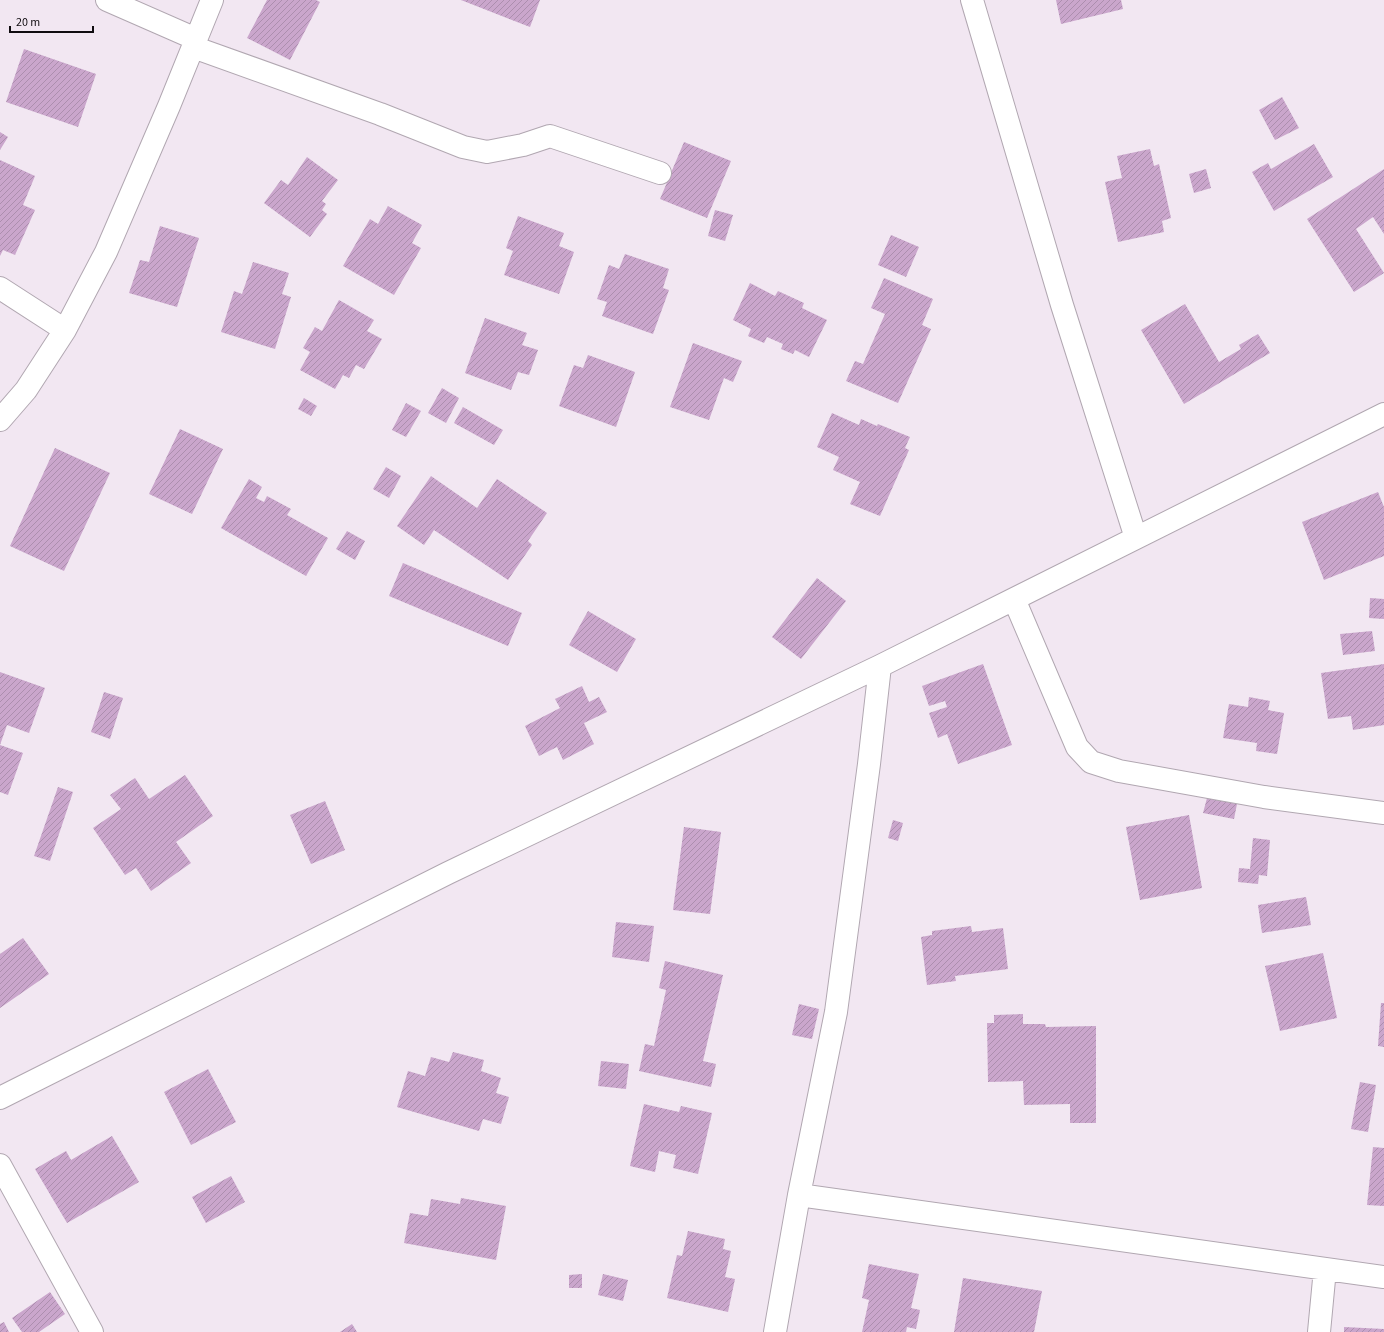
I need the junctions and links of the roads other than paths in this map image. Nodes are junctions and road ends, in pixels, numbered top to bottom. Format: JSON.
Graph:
{"nodes":[{"id":1,"x":107,"y":0,"type":"edge"},
{"id":2,"x":212,"y":0,"type":"edge"},
{"id":3,"x":972,"y":0,"type":"edge"},
{"id":4,"x":194,"y":43,"type":"junction"},
{"id":5,"x":660,"y":173,"type":"dead end"},
{"id":6,"x":0,"y":288,"type":"edge"},
{"id":7,"x":65,"y":330,"type":"junction"},
{"id":8,"x":1384,"y":414,"type":"edge"},
{"id":9,"x":0,"y":420,"type":"edge"},
{"id":10,"x":1136,"y":538,"type":"junction"},
{"id":11,"x":1014,"y":599,"type":"junction"},
{"id":12,"x":880,"y":666,"type":"junction"},
{"id":13,"x":1384,"y":812,"type":"edge"},
{"id":14,"x":0,"y":1098,"type":"edge"},
{"id":15,"x":0,"y":1165,"type":"edge"},
{"id":16,"x":799,"y":1195,"type":"junction"},
{"id":17,"x":1325,"y":1269,"type":"junction"},
{"id":18,"x":1384,"y":1277,"type":"edge"},
{"id":19,"x":92,"y":1332,"type":"edge"},
{"id":20,"x":775,"y":1332,"type":"edge"},
{"id":21,"x":1319,"y":1332,"type":"edge"}],
"edges":[{"from":1,"to":4,"type":"street"},
{"from":2,"to":4,"type":"street"},
{"from":3,"to":10,"type":"street"},
{"from":4,"to":5,"type":"street"},
{"from":4,"to":7,"type":"street"},
{"from":6,"to":7,"type":"street"},
{"from":7,"to":9,"type":"street"},
{"from":8,"to":10,"type":"street"},
{"from":10,"to":11,"type":"street"},
{"from":11,"to":12,"type":"street"},
{"from":11,"to":13,"type":"street"},
{"from":12,"to":14,"type":"street"},
{"from":12,"to":16,"type":"street"},
{"from":15,"to":19,"type":"street"},
{"from":16,"to":17,"type":"street"},
{"from":16,"to":20,"type":"street"},
{"from":17,"to":18,"type":"street"},
{"from":17,"to":21,"type":"street"}]}
